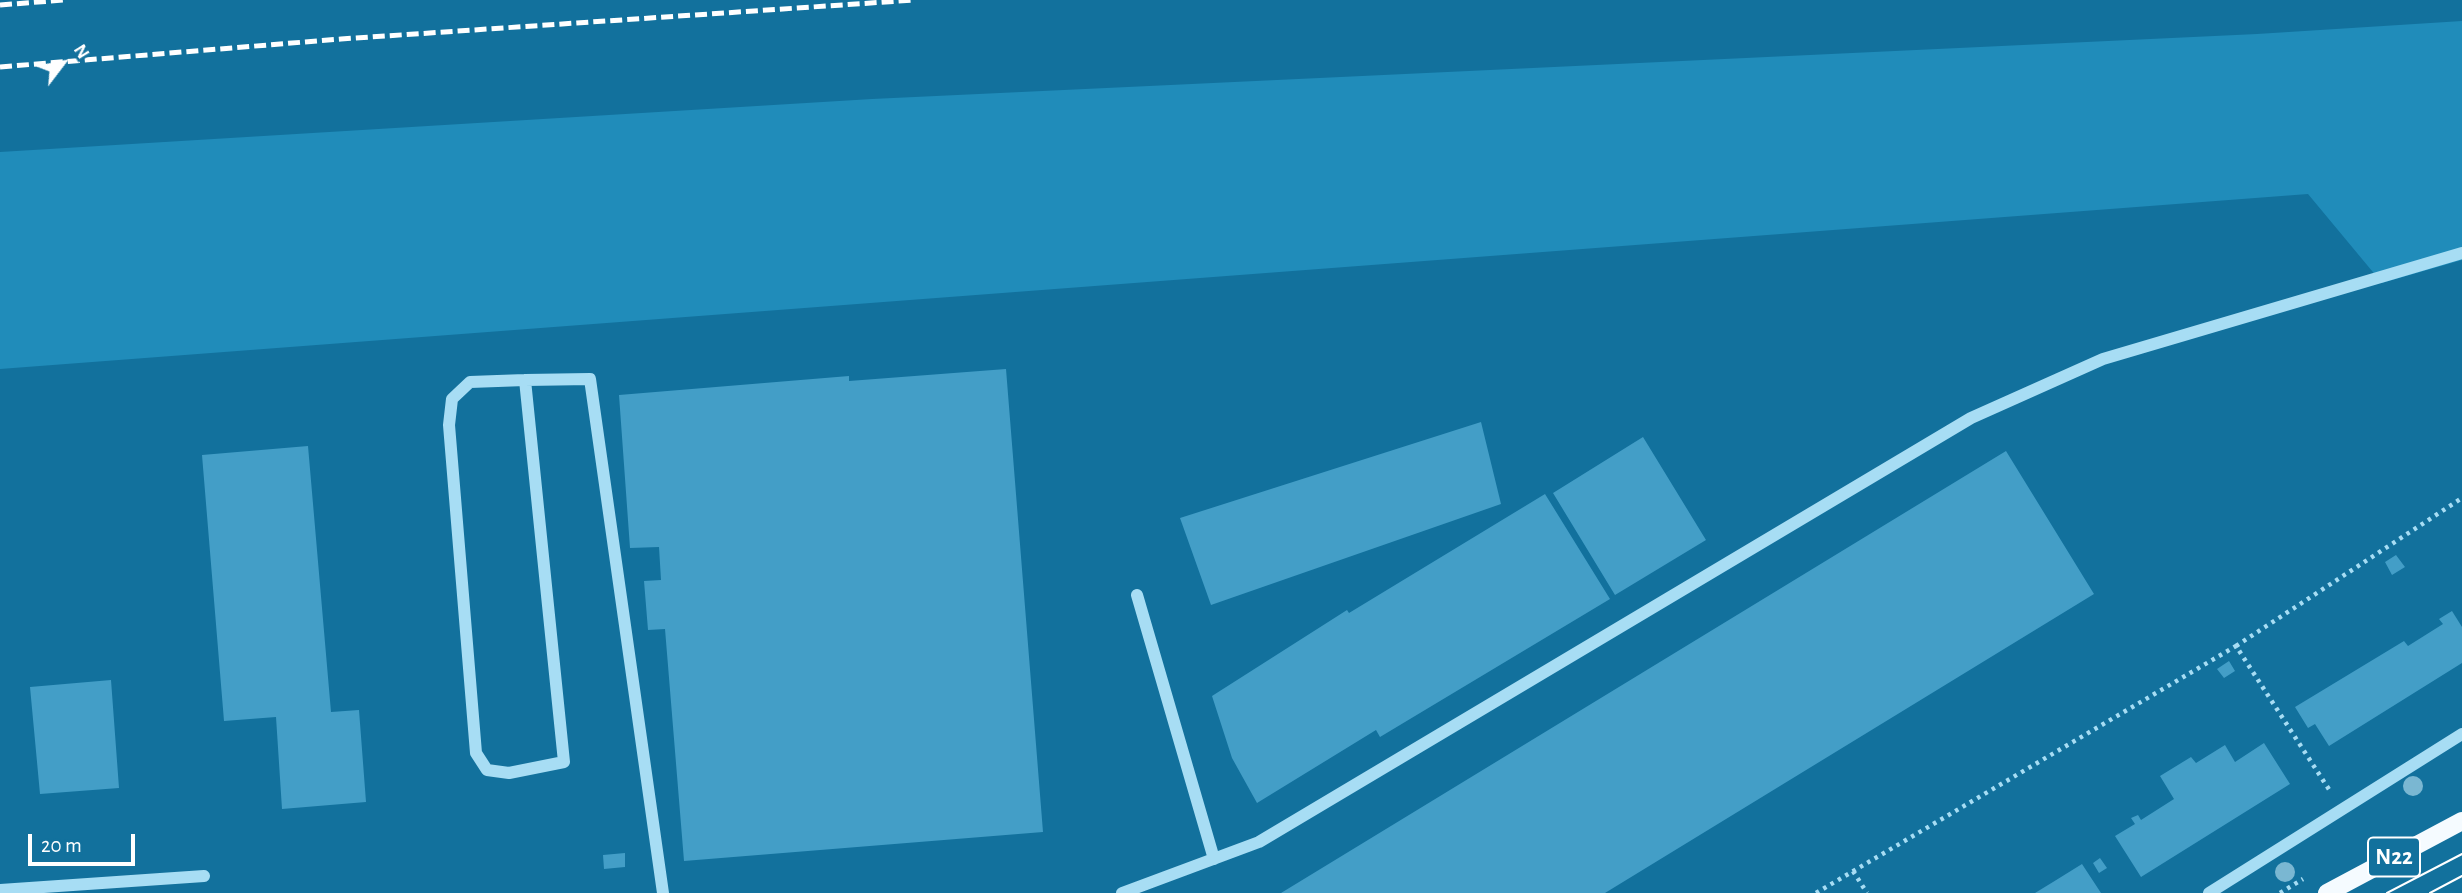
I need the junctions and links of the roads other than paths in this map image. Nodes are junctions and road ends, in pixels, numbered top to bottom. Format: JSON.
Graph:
{"nodes":[{"id":1,"x":2462,"y":253,"type":"edge"},
{"id":2,"x":525,"y":380,"type":"junction"},
{"id":3,"x":1137,"y":595,"type":"dead end"},
{"id":4,"x":2462,"y":734,"type":"edge"},
{"id":5,"x":2462,"y":821,"type":"edge"},
{"id":6,"x":1214,"y":859,"type":"junction"},
{"id":7,"x":204,"y":876,"type":"dead end"},
{"id":8,"x":0,"y":890,"type":"edge"},
{"id":9,"x":663,"y":893,"type":"edge"},
{"id":10,"x":1122,"y":893,"type":"edge"},
{"id":11,"x":2209,"y":893,"type":"edge"},
{"id":12,"x":2327,"y":893,"type":"edge"}],
"edges":[{"from":1,"to":6,"type":"street"},
{"from":2,"to":2,"type":"street"},
{"from":2,"to":9,"type":"street"},
{"from":3,"to":6,"type":"street"},
{"from":4,"to":11,"type":"street"},
{"from":5,"to":12,"type":"main road","number":"N22"},
{"from":6,"to":10,"type":"street"},
{"from":7,"to":8,"type":"street"}]}
